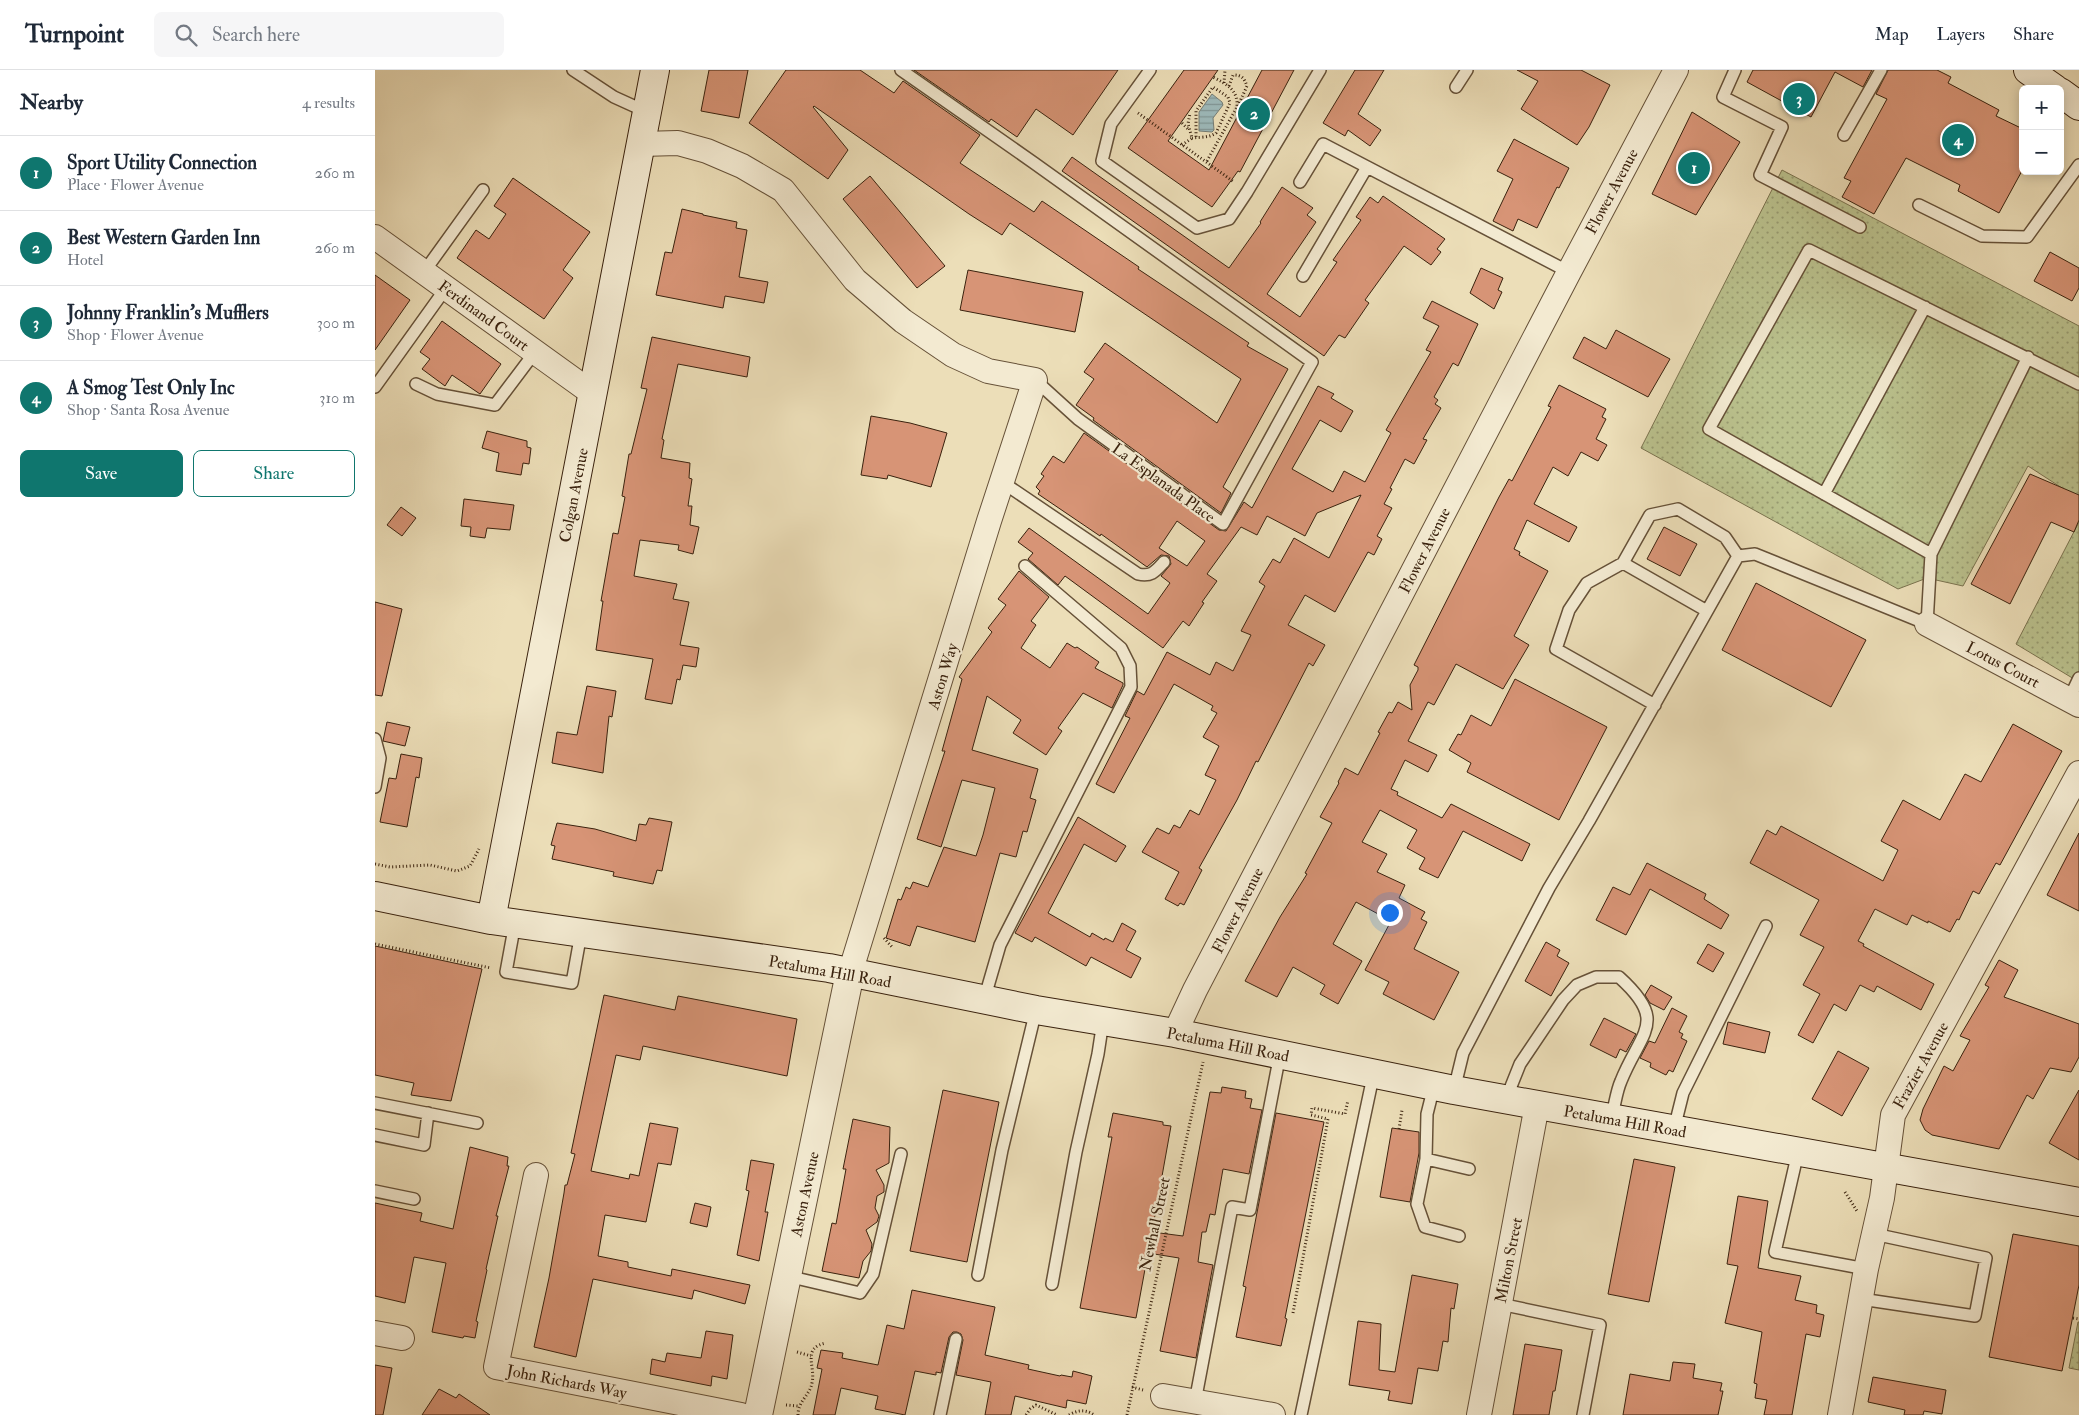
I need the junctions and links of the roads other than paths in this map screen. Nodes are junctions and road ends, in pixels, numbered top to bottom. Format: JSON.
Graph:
{"nodes":[{"id":1,"x":573,"y":70,"type":"edge"},
{"id":2,"x":655,"y":70,"type":"edge"},
{"id":3,"x":901,"y":70,"type":"edge"},
{"id":4,"x":1150,"y":70,"type":"edge"},
{"id":5,"x":1320,"y":70,"type":"edge"},
{"id":6,"x":1467,"y":70,"type":"edge"},
{"id":7,"x":1676,"y":70,"type":"edge"},
{"id":8,"x":1735,"y":70,"type":"edge"},
{"id":9,"x":1881,"y":70,"type":"edge"},
{"id":10,"x":2028,"y":70,"type":"edge"},
{"id":11,"x":2049,"y":85,"type":"edge"},
{"id":12,"x":1456,"y":88,"type":"dead end"},
{"id":13,"x":2064,"y":95,"type":"edge"},
{"id":14,"x":2079,"y":106,"type":"edge"},
{"id":15,"x":647,"y":112,"type":"junction"},
{"id":16,"x":1844,"y":135,"type":"dead end"},
{"id":17,"x":641,"y":144,"type":"junction"},
{"id":18,"x":2079,"y":165,"type":"edge"},
{"id":19,"x":1367,"y":167,"type":"junction"},
{"id":20,"x":1300,"y":182,"type":"dead end"},
{"id":21,"x":483,"y":190,"type":"dead end"},
{"id":22,"x":1919,"y":205,"type":"dead end"},
{"id":23,"x":1860,"y":227,"type":"dead end"},
{"id":24,"x":375,"y":237,"type":"edge"},
{"id":25,"x":424,"y":272,"type":"junction"},
{"id":26,"x":1569,"y":272,"type":"junction"},
{"id":27,"x":1303,"y":276,"type":"dead end"},
{"id":28,"x":446,"y":288,"type":"junction"},
{"id":29,"x":1925,"y":307,"type":"junction"},
{"id":30,"x":535,"y":352,"type":"junction"},
{"id":31,"x":2028,"y":357,"type":"junction"},
{"id":32,"x":1035,"y":380,"type":"junction"},
{"id":33,"x":416,"y":384,"type":"dead end"},
{"id":34,"x":2079,"y":384,"type":"edge"},
{"id":35,"x":375,"y":387,"type":"edge"},
{"id":36,"x":593,"y":393,"type":"junction"},
{"id":37,"x":1002,"y":482,"type":"junction"},
{"id":38,"x":1825,"y":494,"type":"junction"},
{"id":39,"x":1931,"y":554,"type":"junction"},
{"id":40,"x":1738,"y":556,"type":"junction"},
{"id":41,"x":1163,"y":562,"type":"dead end"},
{"id":42,"x":1623,"y":563,"type":"junction"},
{"id":43,"x":1025,"y":566,"type":"dead end"},
{"id":44,"x":1707,"y":611,"type":"junction"},
{"id":45,"x":1927,"y":624,"type":"junction"},
{"id":46,"x":2076,"y":694,"type":"edge"},
{"id":47,"x":1655,"y":705,"type":"junction"},
{"id":48,"x":375,"y":738,"type":"edge"},
{"id":49,"x":2079,"y":773,"type":"edge"},
{"id":50,"x":375,"y":787,"type":"edge"},
{"id":51,"x":375,"y":896,"type":"edge"},
{"id":52,"x":503,"y":921,"type":"junction"},
{"id":53,"x":1766,"y":926,"type":"dead end"},
{"id":54,"x":581,"y":933,"type":"junction"},
{"id":55,"x":850,"y":973,"type":"junction"},
{"id":56,"x":984,"y":1000,"type":"junction"},
{"id":57,"x":1037,"y":1010,"type":"junction"},
{"id":58,"x":1103,"y":1021,"type":"junction"},
{"id":59,"x":1175,"y":1033,"type":"junction"},
{"id":60,"x":1280,"y":1054,"type":"junction"},
{"id":61,"x":1374,"y":1072,"type":"junction"},
{"id":62,"x":1444,"y":1088,"type":"junction"},
{"id":63,"x":1506,"y":1099,"type":"junction"},
{"id":64,"x":375,"y":1103,"type":"edge"},
{"id":65,"x":1537,"y":1105,"type":"junction"},
{"id":66,"x":428,"y":1113,"type":"junction"},
{"id":67,"x":1611,"y":1118,"type":"junction"},
{"id":68,"x":477,"y":1123,"type":"dead end"},
{"id":69,"x":1674,"y":1129,"type":"junction"},
{"id":70,"x":375,"y":1135,"type":"edge"},
{"id":71,"x":1798,"y":1152,"type":"junction"},
{"id":72,"x":901,"y":1154,"type":"dead end"},
{"id":73,"x":1426,"y":1159,"type":"junction"},
{"id":74,"x":1887,"y":1168,"type":"junction"},
{"id":75,"x":1469,"y":1169,"type":"dead end"},
{"id":76,"x":536,"y":1175,"type":"dead end"},
{"id":77,"x":375,"y":1191,"type":"edge"},
{"id":78,"x":414,"y":1200,"type":"dead end"},
{"id":79,"x":2079,"y":1202,"type":"edge"},
{"id":80,"x":1875,"y":1234,"type":"junction"},
{"id":81,"x":1459,"y":1236,"type":"dead end"},
{"id":82,"x":1867,"y":1269,"type":"junction"},
{"id":83,"x":978,"y":1275,"type":"dead end"},
{"id":84,"x":787,"y":1276,"type":"junction"},
{"id":85,"x":1052,"y":1284,"type":"dead end"},
{"id":86,"x":1861,"y":1299,"type":"junction"},
{"id":87,"x":1500,"y":1304,"type":"junction"},
{"id":88,"x":375,"y":1333,"type":"edge"},
{"id":89,"x":402,"y":1338,"type":"dead end"},
{"id":90,"x":956,"y":1339,"type":"dead end"},
{"id":91,"x":1163,"y":1396,"type":"dead end"},
{"id":92,"x":1195,"y":1402,"type":"junction"},
{"id":93,"x":741,"y":1415,"type":"edge"},
{"id":94,"x":758,"y":1415,"type":"edge"},
{"id":95,"x":940,"y":1415,"type":"edge"},
{"id":96,"x":1273,"y":1415,"type":"edge"},
{"id":97,"x":1301,"y":1415,"type":"edge"},
{"id":98,"x":1479,"y":1415,"type":"edge"},
{"id":99,"x":1583,"y":1415,"type":"edge"},
{"id":100,"x":1840,"y":1415,"type":"edge"}],
"edges":[{"from":1,"to":15,"type":"lane"},
{"from":2,"to":15,"type":"main road","name":"Colgan Avenue"},
{"from":3,"to":32,"type":"lane","name":"La Esplanada Place"},
{"from":4,"to":5,"type":"lane"},
{"from":6,"to":12,"type":"lane"},
{"from":7,"to":26,"type":"street","name":"Flower Avenue"},
{"from":8,"to":23,"type":"lane"},
{"from":9,"to":16,"type":"lane"},
{"from":10,"to":11,"type":"main road"},
{"from":13,"to":14,"type":"main road"},
{"from":15,"to":17,"type":"main road","name":"Colgan Avenue"},
{"from":17,"to":32,"type":"street"},
{"from":17,"to":36,"type":"main road","name":"Colgan Avenue"},
{"from":18,"to":22,"type":"lane"},
{"from":19,"to":20,"type":"lane"},
{"from":19,"to":26,"type":"lane"},
{"from":19,"to":27,"type":"lane"},
{"from":21,"to":25,"type":"lane"},
{"from":24,"to":25,"type":"street","name":"Ferdinand Court"},
{"from":25,"to":28,"type":"street","name":"Ferdinand Court"},
{"from":26,"to":59,"type":"street","name":"Flower Avenue"},
{"from":28,"to":30,"type":"street","name":"Ferdinand Court"},
{"from":28,"to":35,"type":"lane"},
{"from":29,"to":31,"type":"lane"},
{"from":29,"to":38,"type":"lane"},
{"from":29,"to":38,"type":"lane"},
{"from":30,"to":33,"type":"lane"},
{"from":30,"to":36,"type":"street","name":"Ferdinand Court"},
{"from":31,"to":34,"type":"lane"},
{"from":31,"to":39,"type":"lane"},
{"from":32,"to":37,"type":"street","name":"Aston Way"},
{"from":36,"to":52,"type":"main road","name":"Colgan Avenue"},
{"from":37,"to":41,"type":"lane"},
{"from":37,"to":55,"type":"street","name":"Aston Way"},
{"from":38,"to":39,"type":"lane"},
{"from":39,"to":45,"type":"lane"},
{"from":40,"to":42,"type":"lane"},
{"from":40,"to":44,"type":"lane"},
{"from":40,"to":45,"type":"lane"},
{"from":42,"to":44,"type":"lane"},
{"from":42,"to":47,"type":"lane"},
{"from":43,"to":56,"type":"lane"},
{"from":44,"to":47,"type":"lane"},
{"from":45,"to":46,"type":"street","name":"Lotus Court"},
{"from":47,"to":62,"type":"lane"},
{"from":48,"to":50,"type":"lane"},
{"from":49,"to":74,"type":"street","name":"Frazier Avenue"},
{"from":51,"to":52,"type":"main road","name":"Petaluma Hill Road"},
{"from":52,"to":54,"type":"main road","name":"Petaluma Hill Road"},
{"from":52,"to":54,"type":"lane"},
{"from":53,"to":69,"type":"lane"},
{"from":54,"to":55,"type":"main road","name":"Petaluma Hill Road"},
{"from":55,"to":56,"type":"main road","name":"Petaluma Hill Road"},
{"from":55,"to":84,"type":"main road","name":"Aston Avenue"},
{"from":56,"to":57,"type":"main road","name":"Petaluma Hill Road"},
{"from":57,"to":58,"type":"main road","name":"Petaluma Hill Road"},
{"from":57,"to":83,"type":"lane"},
{"from":58,"to":59,"type":"main road","name":"Petaluma Hill Road"},
{"from":58,"to":85,"type":"lane"},
{"from":59,"to":60,"type":"main road","name":"Petaluma Hill Road"},
{"from":60,"to":61,"type":"main road","name":"Petaluma Hill Road"},
{"from":60,"to":92,"type":"lane"},
{"from":61,"to":62,"type":"main road","name":"Petaluma Hill Road"},
{"from":61,"to":97,"type":"lane"},
{"from":62,"to":63,"type":"main road","name":"Petaluma Hill Road"},
{"from":62,"to":73,"type":"lane"},
{"from":63,"to":65,"type":"main road","name":"Petaluma Hill Road"},
{"from":63,"to":67,"type":"lane"},
{"from":64,"to":66,"type":"lane"},
{"from":65,"to":67,"type":"main road","name":"Petaluma Hill Road"},
{"from":65,"to":87,"type":"street","name":"Milton Street"},
{"from":66,"to":68,"type":"lane"},
{"from":66,"to":70,"type":"lane"},
{"from":67,"to":69,"type":"main road","name":"Petaluma Hill Road"},
{"from":69,"to":71,"type":"main road","name":"Petaluma Hill Road"},
{"from":71,"to":74,"type":"main road","name":"Petaluma Hill Road"},
{"from":71,"to":82,"type":"lane"},
{"from":72,"to":84,"type":"lane"},
{"from":73,"to":75,"type":"lane"},
{"from":73,"to":81,"type":"lane"},
{"from":74,"to":79,"type":"main road","name":"Petaluma Hill Road"},
{"from":74,"to":80,"type":"street","name":"Frazier Avenue"},
{"from":76,"to":93,"type":"street","name":"John Richards Way"},
{"from":77,"to":78,"type":"lane"},
{"from":80,"to":82,"type":"street","name":"Frazier Avenue"},
{"from":80,"to":86,"type":"lane"},
{"from":82,"to":86,"type":"street","name":"Frazier Avenue"},
{"from":84,"to":94,"type":"main road","name":"Aston Avenue"},
{"from":86,"to":100,"type":"street","name":"Frazier Avenue"},
{"from":87,"to":98,"type":"street","name":"Milton Street"},
{"from":87,"to":99,"type":"lane"},
{"from":88,"to":89,"type":"street"},
{"from":90,"to":95,"type":"lane"},
{"from":91,"to":92,"type":"street"},
{"from":92,"to":96,"type":"street"}]}
